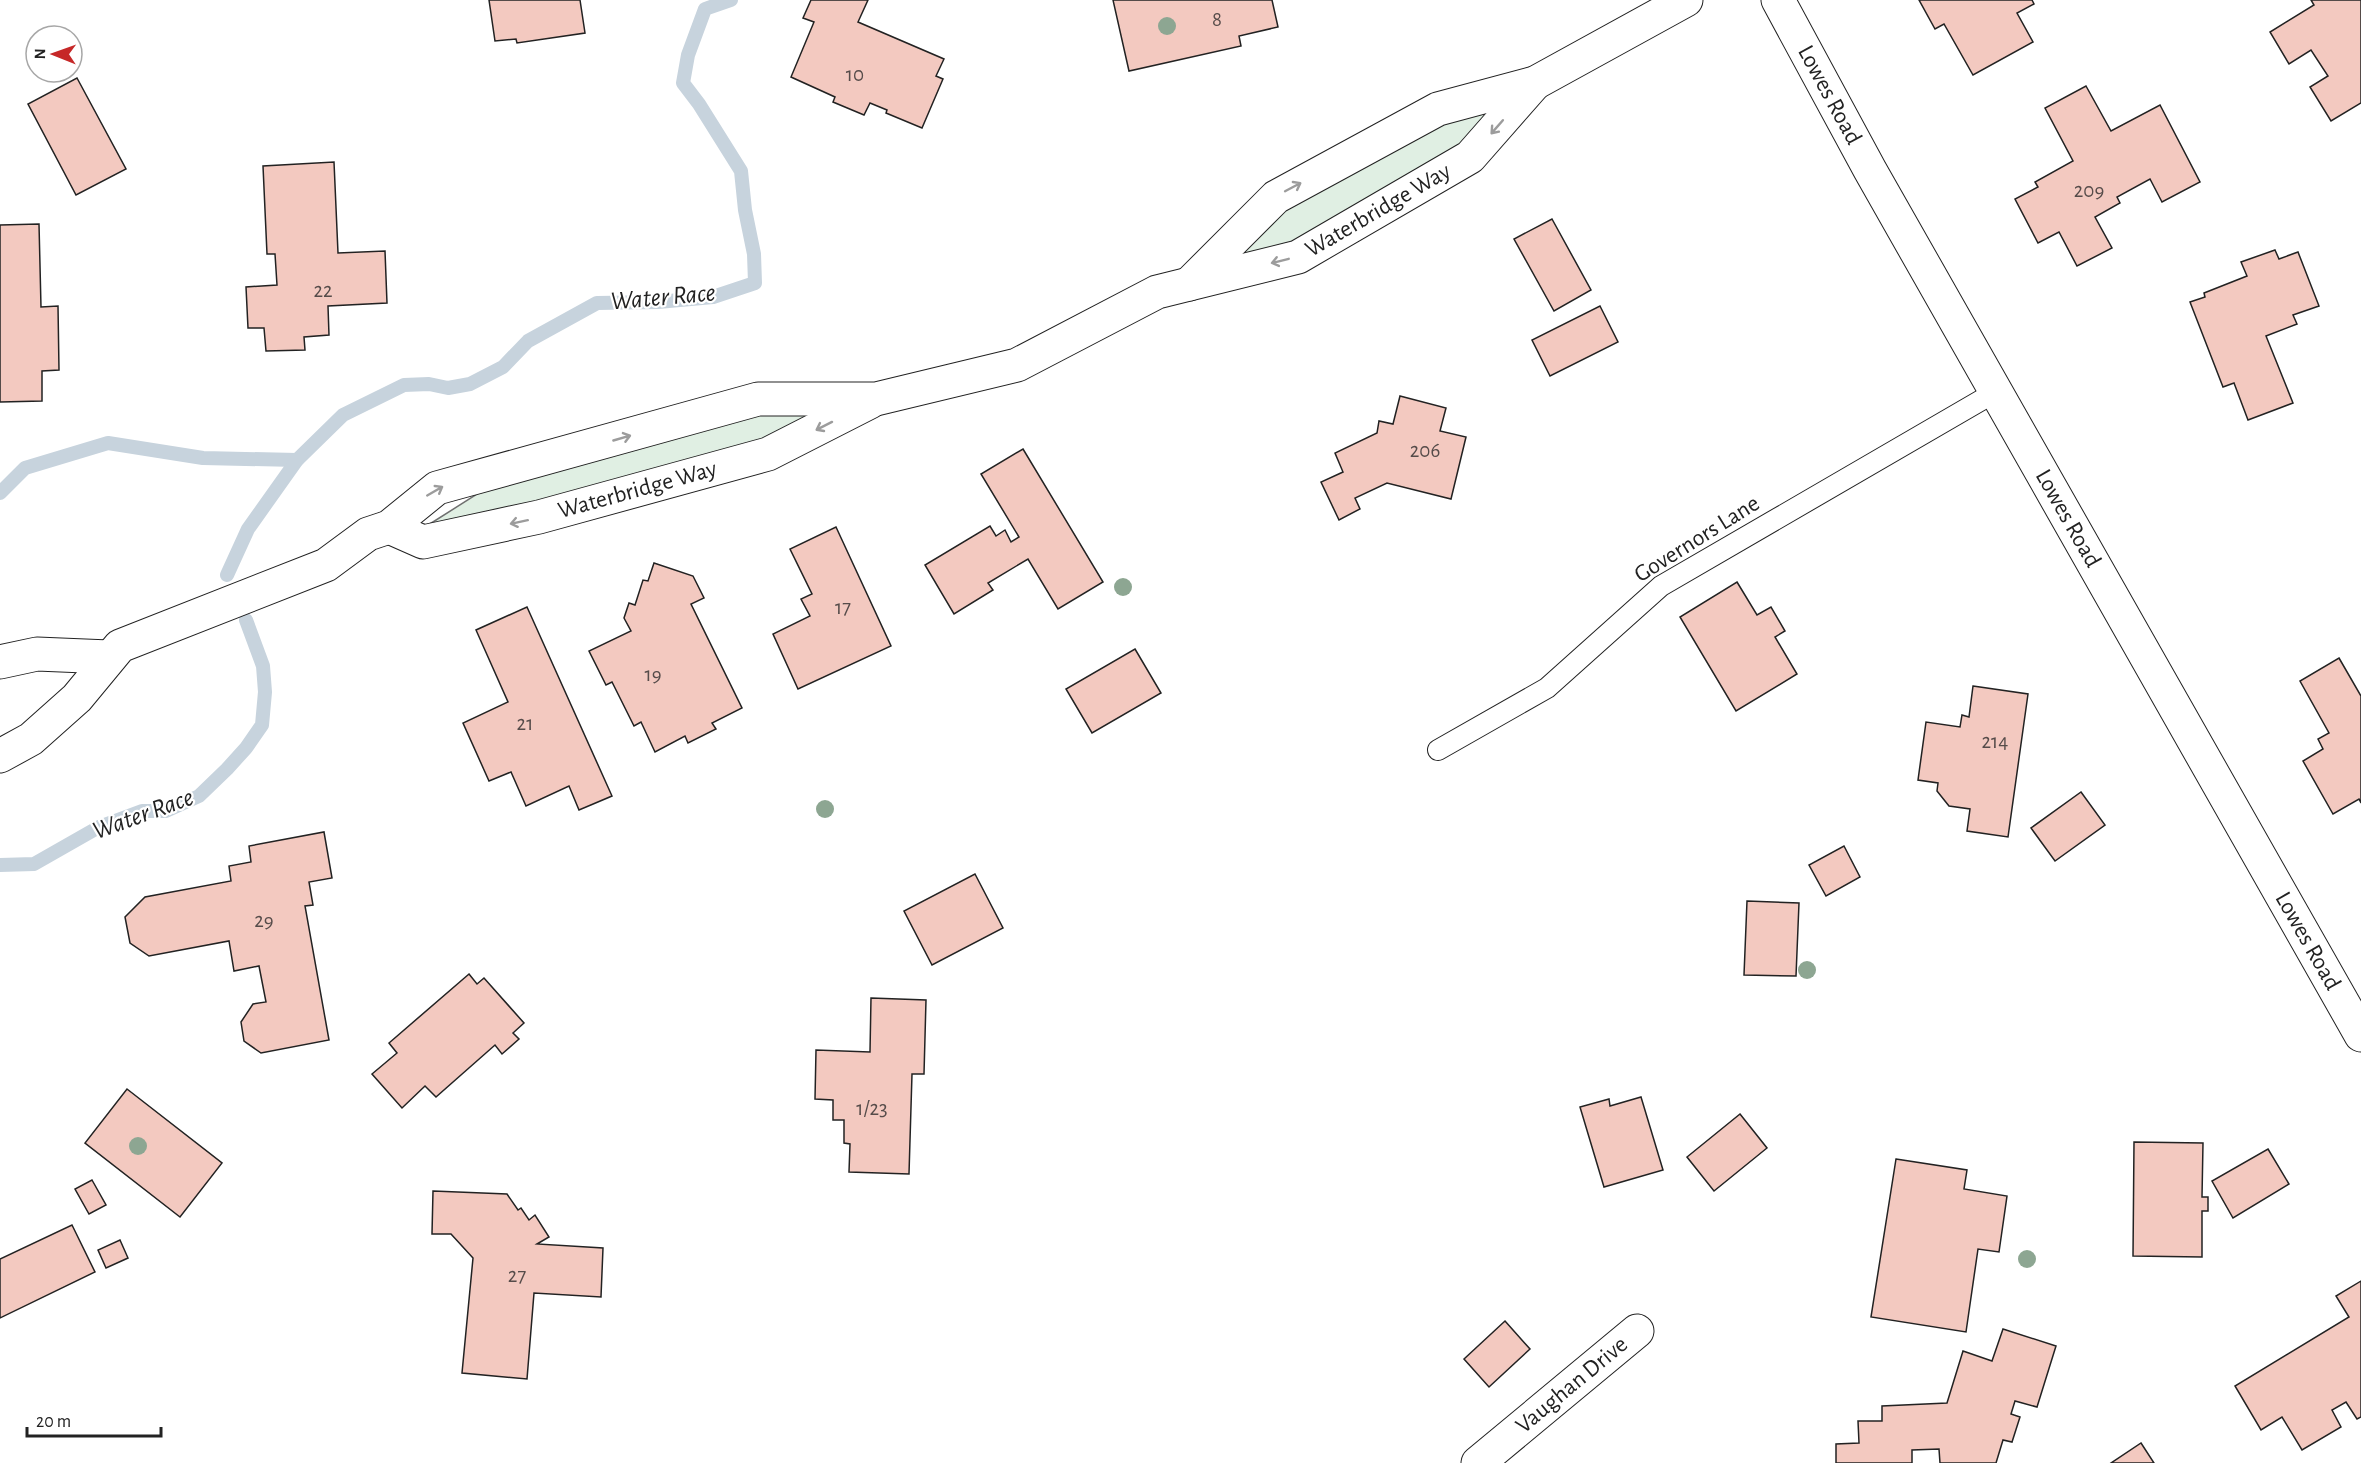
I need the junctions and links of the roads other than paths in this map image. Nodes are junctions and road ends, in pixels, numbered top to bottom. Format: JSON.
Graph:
{"nodes":[{"id":1,"x":1686,"y":0,"type":"edge"},
{"id":2,"x":1778,"y":0,"type":"edge"},
{"id":3,"x":1535,"y":83,"type":"junction"},
{"id":4,"x":1189,"y":284,"type":"junction"},
{"id":5,"x":1997,"y":391,"type":"junction"},
{"id":6,"x":876,"y":399,"type":"junction"},
{"id":7,"x":389,"y":527,"type":"junction"},
{"id":8,"x":109,"y":657,"type":"junction"},
{"id":9,"x":0,"y":662,"type":"edge"},
{"id":10,"x":1438,"y":750,"type":"dead end"},
{"id":11,"x":0,"y":756,"type":"edge"},
{"id":12,"x":2361,"y":1035,"type":"edge"},
{"id":13,"x":1637,"y":1331,"type":"dead end"},
{"id":14,"x":1483,"y":1462,"type":"edge"}],
"edges":[{"from":1,"to":3,"type":"street","name":"Waterbridge Way"},
{"from":2,"to":5,"type":"street","name":"Lowes Road"},
{"from":4,"to":3,"type":"street","name":"Waterbridge Way","one_way":true},
{"from":3,"to":4,"type":"street","name":"Waterbridge Way","one_way":true},
{"from":4,"to":6,"type":"street","name":"Waterbridge Way"},
{"from":5,"to":10,"type":"lane","name":"Governors Lane"},
{"from":5,"to":12,"type":"street","name":"Lowes Road"},
{"from":7,"to":6,"type":"street","name":"Waterbridge Way","one_way":true},
{"from":6,"to":7,"type":"street","name":"Waterbridge Way","one_way":true},
{"from":7,"to":8,"type":"street","name":"Waterbridge Way"},
{"from":8,"to":9,"type":"street"},
{"from":8,"to":11,"type":"street","name":"Waterbridge Way"},
{"from":13,"to":14,"type":"street","name":"Vaughan Drive"}]}
